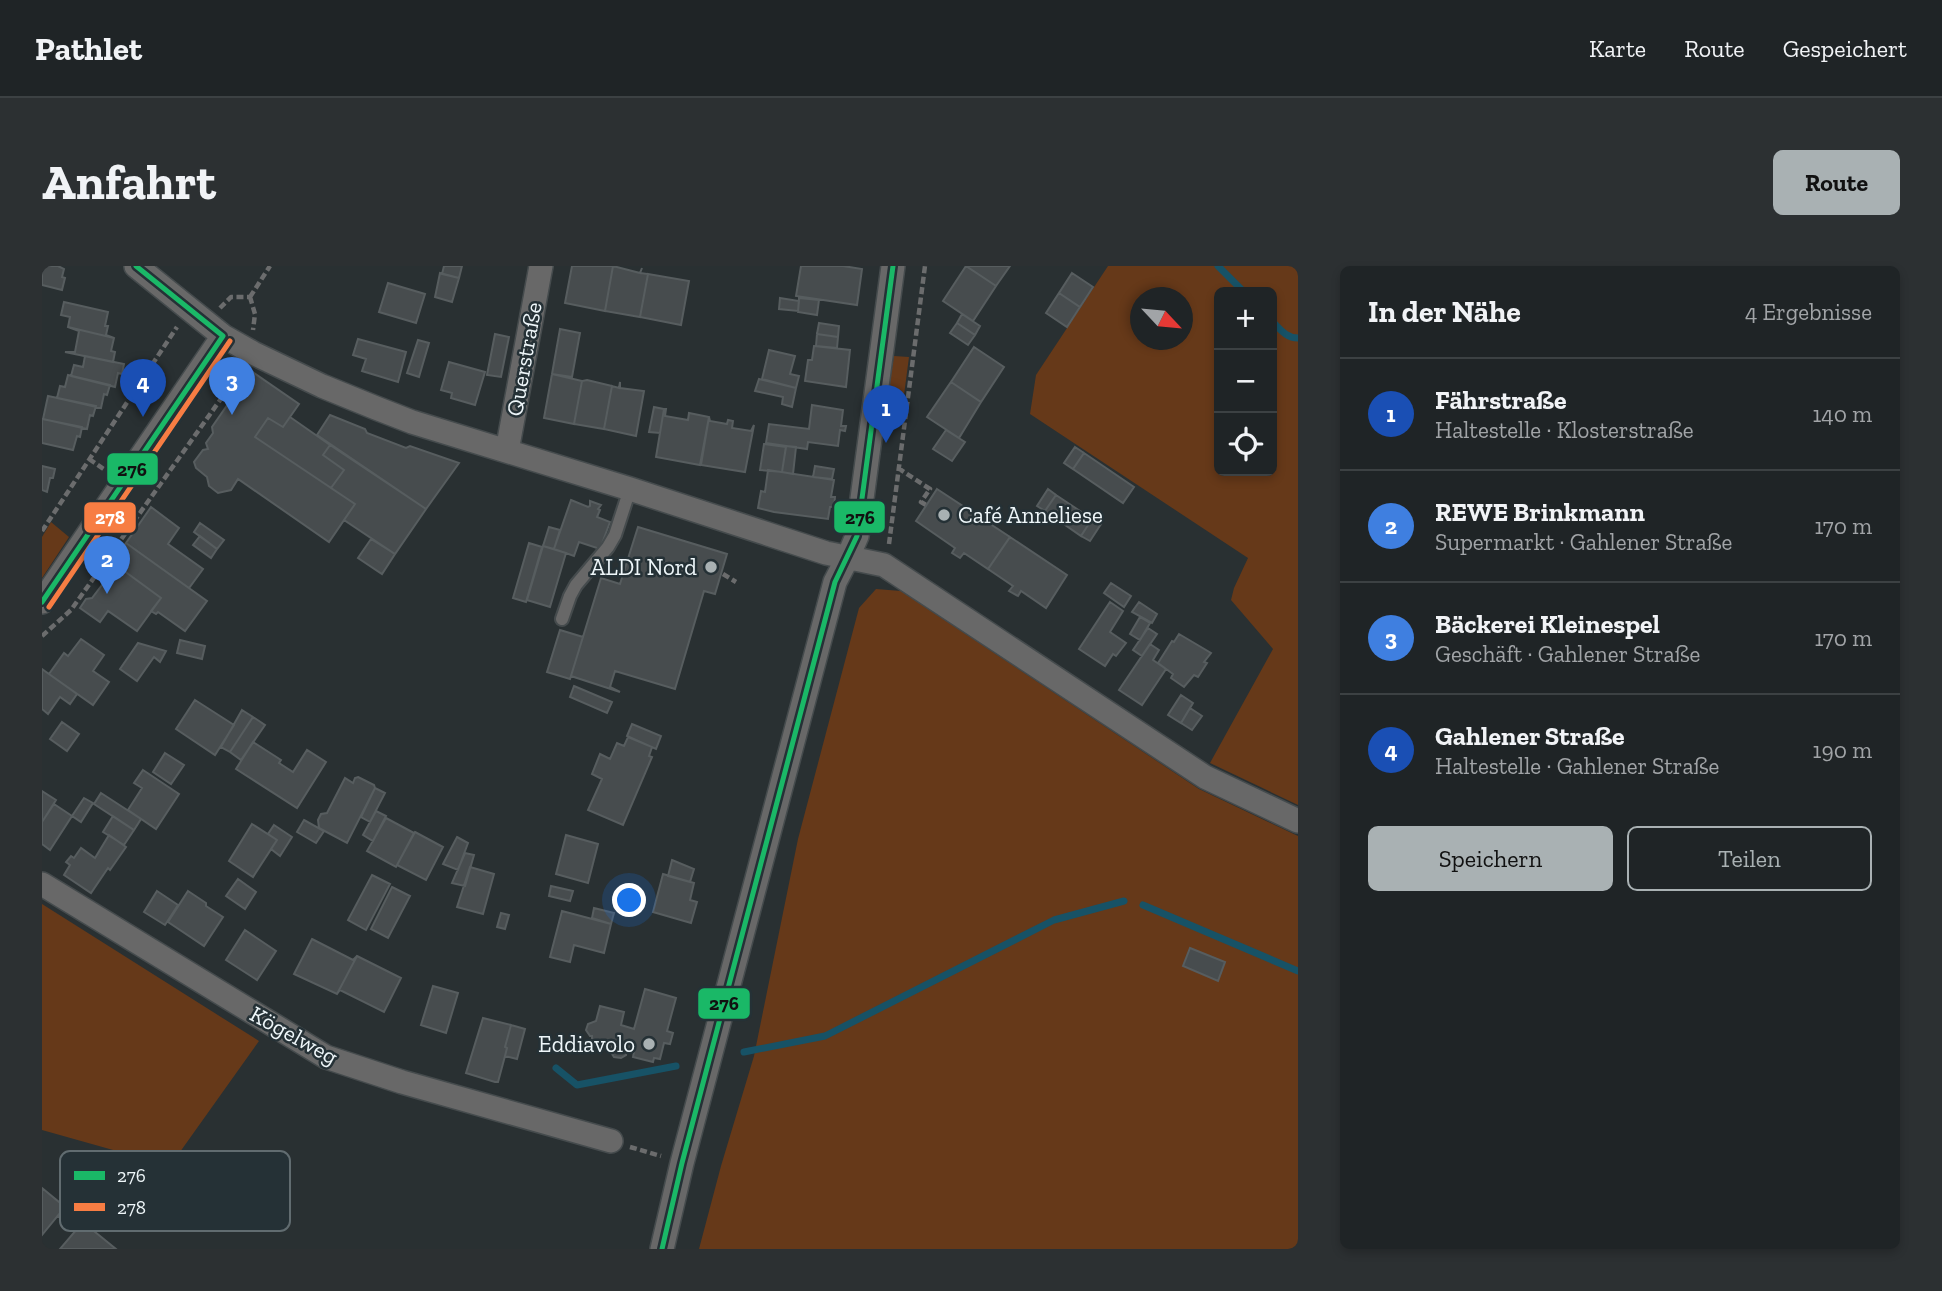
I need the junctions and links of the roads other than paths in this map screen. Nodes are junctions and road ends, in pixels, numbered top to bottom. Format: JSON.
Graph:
{"nodes":[{"id":1,"x":136,"y":266,"type":"edge"},
{"id":2,"x":541,"y":266,"type":"edge"},
{"id":3,"x":893,"y":266,"type":"edge"},
{"id":4,"x":225,"y":326,"type":"junction"},
{"id":5,"x":507,"y":451,"type":"junction"},
{"id":6,"x":630,"y":489,"type":"junction"},
{"id":7,"x":848,"y":557,"type":"junction"},
{"id":8,"x":42,"y":602,"type":"edge"},
{"id":9,"x":562,"y":619,"type":"dead end"},
{"id":10,"x":1298,"y":821,"type":"edge"},
{"id":11,"x":42,"y":884,"type":"edge"},
{"id":12,"x":611,"y":1141,"type":"road end"},
{"id":13,"x":662,"y":1249,"type":"edge"}],
"edges":[{"from":1,"to":4,"type":"street"},
{"from":2,"to":5,"type":"street","name":"Querstraße"},
{"from":3,"to":7,"type":"street"},
{"from":4,"to":5,"type":"street"},
{"from":4,"to":8,"type":"street"},
{"from":5,"to":6,"type":"street"},
{"from":6,"to":7,"type":"street"},
{"from":6,"to":9,"type":"lane"},
{"from":7,"to":10,"type":"street"},
{"from":7,"to":13,"type":"street"},
{"from":11,"to":12,"type":"street","name":"Kögelweg"}]}
